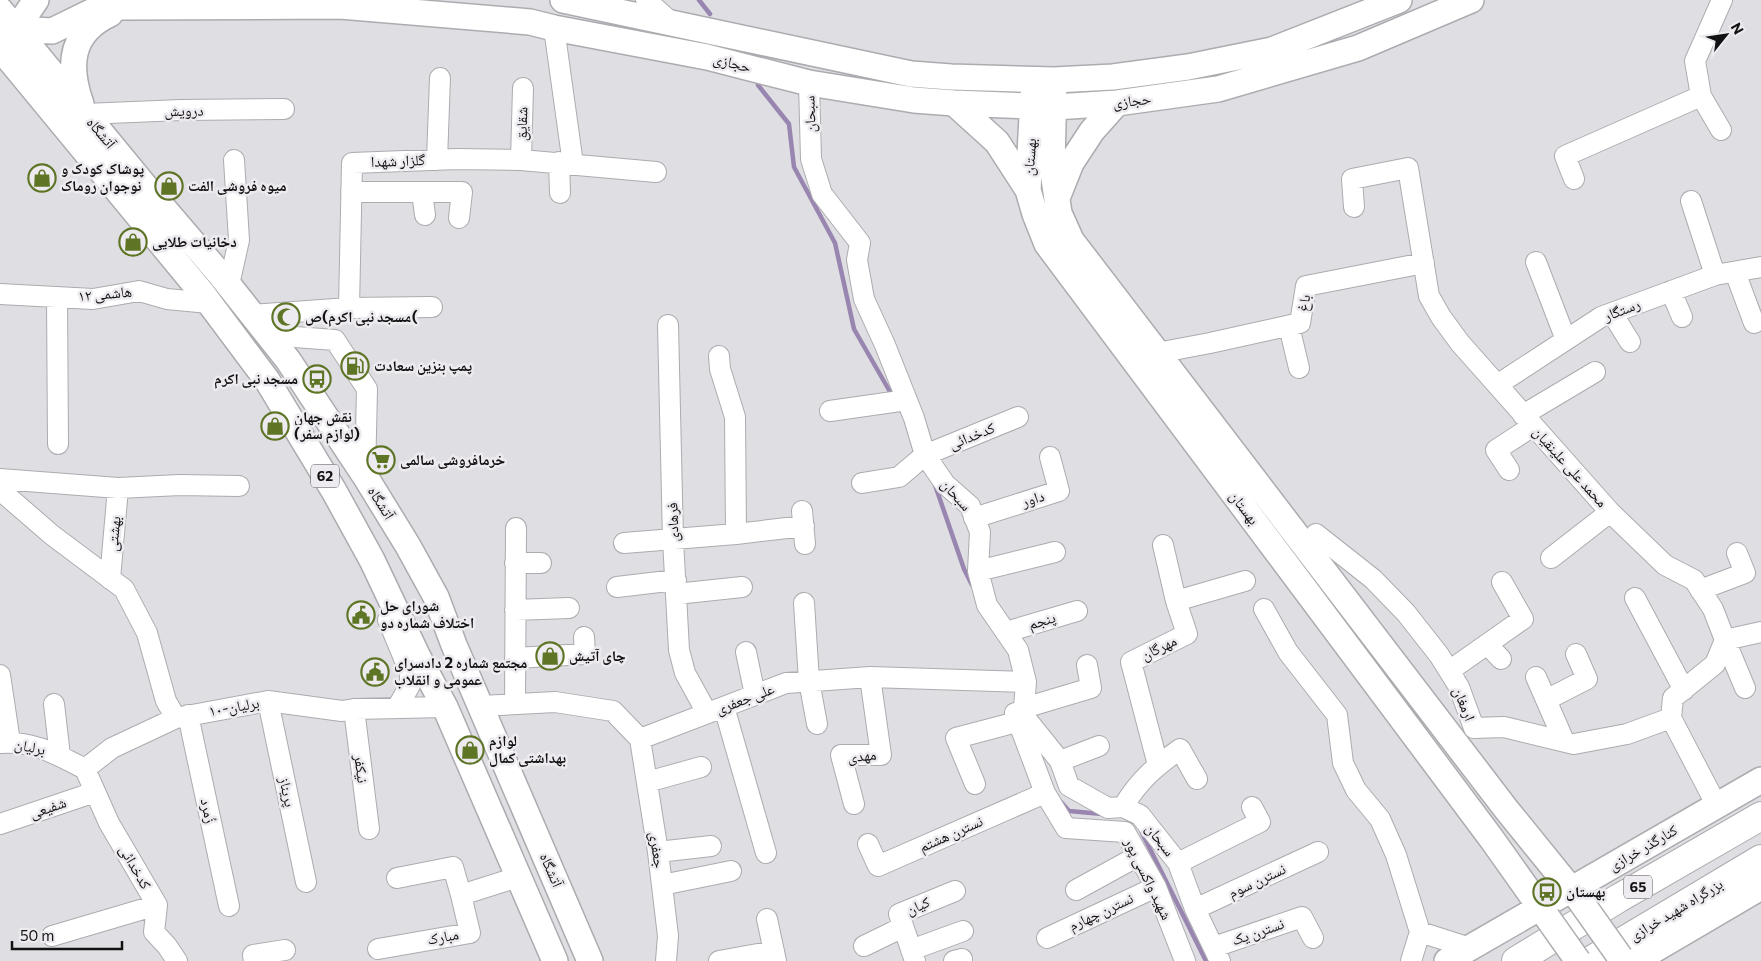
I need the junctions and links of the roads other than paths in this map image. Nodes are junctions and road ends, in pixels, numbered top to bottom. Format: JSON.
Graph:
{"nodes":[{"id":1,"x":36,"y":0,"type":"edge"},
{"id":2,"x":646,"y":0,"type":"edge"},
{"id":3,"x":1399,"y":0,"type":"edge"},
{"id":4,"x":1471,"y":0,"type":"edge"},
{"id":5,"x":1722,"y":0,"type":"edge"},
{"id":6,"x":573,"y":1,"type":"edge"},
{"id":7,"x":212,"y":3,"type":"edge"},
{"id":8,"x":136,"y":8,"type":"junction"},
{"id":9,"x":0,"y":10,"type":"edge"},
{"id":10,"x":672,"y":23,"type":"junction"},
{"id":11,"x":554,"y":28,"type":"junction"},
{"id":12,"x":8,"y":34,"type":"edge"},
{"id":13,"x":0,"y":48,"type":"edge"},
{"id":14,"x":440,"y":78,"type":"dead end"},
{"id":15,"x":1044,"y":80,"type":"junction"},
{"id":16,"x":808,"y":83,"type":"junction"},
{"id":17,"x":523,"y":88,"type":"dead end"},
{"id":18,"x":1701,"y":96,"type":"junction"},
{"id":19,"x":954,"y":103,"type":"junction"},
{"id":20,"x":1118,"y":103,"type":"junction"},
{"id":21,"x":1044,"y":106,"type":"junction"},
{"id":22,"x":284,"y":109,"type":"dead end"},
{"id":23,"x":85,"y":114,"type":"junction"},
{"id":24,"x":1721,"y":130,"type":"dead end"},
{"id":25,"x":234,"y":160,"type":"dead end"},
{"id":26,"x":437,"y":160,"type":"junction"},
{"id":27,"x":522,"y":160,"type":"junction"},
{"id":28,"x":566,"y":163,"type":"junction"},
{"id":29,"x":656,"y":172,"type":"dead end"},
{"id":30,"x":1574,"y":178,"type":"dead end"},
{"id":31,"x":1028,"y":190,"type":"junction"},
{"id":32,"x":351,"y":192,"type":"junction"},
{"id":33,"x":422,"y":192,"type":"junction"},
{"id":34,"x":560,"y":193,"type":"dead end"},
{"id":35,"x":1057,"y":198,"type":"junction"},
{"id":36,"x":1691,"y":201,"type":"dead end"},
{"id":37,"x":1354,"y":207,"type":"dead end"},
{"id":38,"x":425,"y":215,"type":"dead end"},
{"id":39,"x":459,"y":218,"type":"dead end"},
{"id":40,"x":1536,"y":262,"type":"dead end"},
{"id":41,"x":1424,"y":263,"type":"junction"},
{"id":42,"x":1761,"y":267,"type":"edge"},
{"id":43,"x":1735,"y":272,"type":"junction"},
{"id":44,"x":1715,"y":275,"type":"junction"},
{"id":45,"x":229,"y":285,"type":"junction"},
{"id":46,"x":1671,"y":291,"type":"junction"},
{"id":47,"x":0,"y":294,"type":"edge"},
{"id":48,"x":57,"y":297,"type":"junction"},
{"id":49,"x":209,"y":302,"type":"junction"},
{"id":50,"x":432,"y":307,"type":"dead end"},
{"id":51,"x":349,"y":308,"type":"junction"},
{"id":52,"x":1612,"y":313,"type":"junction"},
{"id":53,"x":252,"y":315,"type":"junction"},
{"id":54,"x":1682,"y":317,"type":"dead end"},
{"id":55,"x":1754,"y":323,"type":"dead end"},
{"id":56,"x":668,"y":325,"type":"dead end"},
{"id":57,"x":1289,"y":326,"type":"junction"},
{"id":58,"x":268,"y":335,"type":"junction"},
{"id":59,"x":1566,"y":340,"type":"junction"},
{"id":60,"x":1630,"y":342,"type":"dead end"},
{"id":61,"x":1157,"y":353,"type":"junction"},
{"id":62,"x":718,"y":356,"type":"dead end"},
{"id":63,"x":1298,"y":368,"type":"dead end"},
{"id":64,"x":1595,"y":372,"type":"dead end"},
{"id":65,"x":1498,"y":385,"type":"junction"},
{"id":66,"x":907,"y":400,"type":"junction"},
{"id":67,"x":830,"y":411,"type":"dead end"},
{"id":68,"x":1018,"y":417,"type":"dead end"},
{"id":69,"x":1528,"y":420,"type":"junction"},
{"id":70,"x":58,"y":444,"type":"dead end"},
{"id":71,"x":925,"y":455,"type":"junction"},
{"id":72,"x":1050,"y":457,"type":"dead end"},
{"id":73,"x":1509,"y":470,"type":"dead end"},
{"id":74,"x":365,"y":476,"type":"junction"},
{"id":75,"x":0,"y":479,"type":"edge"},
{"id":76,"x":862,"y":484,"type":"dead end"},
{"id":77,"x":239,"y":486,"type":"dead end"},
{"id":78,"x":118,"y":488,"type":"junction"},
{"id":79,"x":0,"y":490,"type":"edge"},
{"id":80,"x":1610,"y":512,"type":"junction"},
{"id":81,"x":974,"y":518,"type":"junction"},
{"id":82,"x":803,"y":527,"type":"dead end"},
{"id":83,"x":516,"y":528,"type":"dead end"},
{"id":84,"x":736,"y":534,"type":"junction"},
{"id":85,"x":1316,"y":534,"type":"dead end"},
{"id":86,"x":673,"y":540,"type":"junction"},
{"id":87,"x":624,"y":543,"type":"dead end"},
{"id":88,"x":1163,"y":544,"type":"dead end"},
{"id":89,"x":1055,"y":552,"type":"dead end"},
{"id":90,"x":1737,"y":553,"type":"dead end"},
{"id":91,"x":1551,"y":558,"type":"dead end"},
{"id":92,"x":372,"y":560,"type":"junction"},
{"id":93,"x":515,"y":563,"type":"junction"},
{"id":94,"x":541,"y":563,"type":"dead end"},
{"id":95,"x":978,"y":571,"type":"junction"},
{"id":96,"x":110,"y":579,"type":"junction"},
{"id":97,"x":1245,"y":581,"type":"dead end"},
{"id":98,"x":1502,"y":582,"type":"dead end"},
{"id":99,"x":617,"y":587,"type":"dead end"},
{"id":100,"x":676,"y":587,"type":"junction"},
{"id":101,"x":742,"y":587,"type":"dead end"},
{"id":102,"x":1700,"y":590,"type":"junction"},
{"id":103,"x":1635,"y":598,"type":"dead end"},
{"id":104,"x":1176,"y":601,"type":"junction"},
{"id":105,"x":804,"y":603,"type":"dead end"},
{"id":106,"x":1352,"y":607,"type":"junction"},
{"id":107,"x":569,"y":608,"type":"dead end"},
{"id":108,"x":1264,"y":609,"type":"dead end"},
{"id":109,"x":515,"y":610,"type":"junction"},
{"id":110,"x":1077,"y":611,"type":"dead end"},
{"id":111,"x":1329,"y":622,"type":"junction"},
{"id":112,"x":1006,"y":632,"type":"junction"},
{"id":113,"x":1761,"y":632,"type":"edge"},
{"id":114,"x":584,"y":637,"type":"dead end"},
{"id":115,"x":1725,"y":640,"type":"junction"},
{"id":116,"x":1488,"y":644,"type":"junction"},
{"id":117,"x":454,"y":645,"type":"junction"},
{"id":118,"x":746,"y":652,"type":"dead end"},
{"id":119,"x":1576,"y":654,"type":"dead end"},
{"id":120,"x":418,"y":657,"type":"junction"},
{"id":121,"x":515,"y":658,"type":"junction"},
{"id":122,"x":1501,"y":659,"type":"dead end"},
{"id":123,"x":1087,"y":665,"type":"dead end"},
{"id":124,"x":1449,"y":671,"type":"junction"},
{"id":125,"x":0,"y":675,"type":"edge"},
{"id":126,"x":870,"y":678,"type":"junction"},
{"id":127,"x":1536,"y":678,"type":"dead end"},
{"id":128,"x":809,"y":681,"type":"junction"},
{"id":129,"x":1017,"y":682,"type":"junction"},
{"id":130,"x":1745,"y":688,"type":"dead end"},
{"id":131,"x":1684,"y":690,"type":"junction"},
{"id":132,"x":755,"y":695,"type":"junction"},
{"id":133,"x":1546,"y":700,"type":"junction"},
{"id":134,"x":268,"y":701,"type":"junction"},
{"id":135,"x":54,"y":704,"type":"dead end"},
{"id":136,"x":515,"y":704,"type":"junction"},
{"id":137,"x":481,"y":706,"type":"junction"},
{"id":138,"x":445,"y":707,"type":"junction"},
{"id":139,"x":397,"y":708,"type":"junction"},
{"id":140,"x":354,"y":709,"type":"junction"},
{"id":141,"x":716,"y":710,"type":"junction"},
{"id":142,"x":1021,"y":715,"type":"junction"},
{"id":143,"x":182,"y":717,"type":"junction"},
{"id":144,"x":1671,"y":718,"type":"junction"},
{"id":145,"x":817,"y":724,"type":"dead end"},
{"id":146,"x":640,"y":739,"type":"junction"},
{"id":147,"x":1564,"y":742,"type":"junction"},
{"id":148,"x":5,"y":743,"type":"edge"},
{"id":149,"x":1100,"y":746,"type":"dead end"},
{"id":150,"x":60,"y":756,"type":"junction"},
{"id":151,"x":1060,"y":761,"type":"junction"},
{"id":152,"x":1158,"y":766,"type":"junction"},
{"id":153,"x":702,"y":767,"type":"dead end"},
{"id":154,"x":85,"y":769,"type":"junction"},
{"id":155,"x":1197,"y":779,"type":"dead end"},
{"id":156,"x":1761,"y":780,"type":"edge"},
{"id":157,"x":647,"y":782,"type":"junction"},
{"id":158,"x":975,"y":784,"type":"dead end"},
{"id":159,"x":95,"y":792,"type":"junction"},
{"id":160,"x":1045,"y":792,"type":"junction"},
{"id":161,"x":854,"y":804,"type":"dead end"},
{"id":162,"x":1716,"y":806,"type":"junction"},
{"id":163,"x":1123,"y":807,"type":"junction"},
{"id":164,"x":1256,"y":814,"type":"dead end"},
{"id":165,"x":1761,"y":816,"type":"edge"},
{"id":166,"x":0,"y":824,"type":"edge"},
{"id":167,"x":369,"y":830,"type":"dead end"},
{"id":168,"x":868,"y":844,"type":"dead end"},
{"id":169,"x":711,"y":846,"type":"dead end"},
{"id":170,"x":1540,"y":849,"type":"junction"},
{"id":171,"x":658,"y":852,"type":"junction"},
{"id":172,"x":1318,"y":852,"type":"dead end"},
{"id":173,"x":766,"y":853,"type":"dead end"},
{"id":174,"x":1138,"y":856,"type":"junction"},
{"id":175,"x":1761,"y":859,"type":"edge"},
{"id":176,"x":1178,"y":863,"type":"junction"},
{"id":177,"x":1514,"y":870,"type":"junction"},
{"id":178,"x":731,"y":871,"type":"dead end"},
{"id":179,"x":1602,"y":872,"type":"junction"},
{"id":180,"x":518,"y":877,"type":"junction"},
{"id":181,"x":397,"y":878,"type":"dead end"},
{"id":182,"x":306,"y":882,"type":"dead end"},
{"id":183,"x":662,"y":885,"type":"junction"},
{"id":184,"x":1156,"y":887,"type":"junction"},
{"id":185,"x":1761,"y":887,"type":"edge"},
{"id":186,"x":1076,"y":890,"type":"dead end"},
{"id":187,"x":955,"y":891,"type":"dead end"},
{"id":188,"x":1575,"y":894,"type":"junction"},
{"id":189,"x":461,"y":895,"type":"junction"},
{"id":190,"x":157,"y":905,"type":"junction"},
{"id":191,"x":229,"y":906,"type":"dead end"},
{"id":192,"x":1196,"y":909,"type":"junction"},
{"id":193,"x":1543,"y":912,"type":"junction"},
{"id":194,"x":767,"y":919,"type":"dead end"},
{"id":195,"x":1510,"y":925,"type":"junction"},
{"id":196,"x":903,"y":927,"type":"junction"},
{"id":197,"x":962,"y":931,"type":"dead end"},
{"id":198,"x":1420,"y":932,"type":"junction"},
{"id":199,"x":52,"y":936,"type":"dead end"},
{"id":200,"x":1047,"y":938,"type":"dead end"},
{"id":201,"x":1313,"y":938,"type":"dead end"},
{"id":202,"x":864,"y":946,"type":"dead end"},
{"id":203,"x":1470,"y":948,"type":"junction"},
{"id":204,"x":378,"y":949,"type":"dead end"},
{"id":205,"x":285,"y":950,"type":"dead end"},
{"id":206,"x":1662,"y":952,"type":"edge"},
{"id":207,"x":1217,"y":954,"type":"edge"},
{"id":208,"x":913,"y":955,"type":"edge"},
{"id":209,"x":775,"y":956,"type":"edge"},
{"id":210,"x":1626,"y":960,"type":"edge"},
{"id":211,"x":178,"y":961,"type":"edge"},
{"id":212,"x":254,"y":961,"type":"edge"},
{"id":213,"x":555,"y":961,"type":"edge"},
{"id":214,"x":590,"y":961,"type":"edge"},
{"id":215,"x":666,"y":961,"type":"edge"},
{"id":216,"x":723,"y":961,"type":"edge"},
{"id":217,"x":954,"y":961,"type":"edge"},
{"id":218,"x":962,"y":961,"type":"edge"},
{"id":219,"x":1185,"y":961,"type":"edge"},
{"id":220,"x":1411,"y":961,"type":"edge"},
{"id":221,"x":1447,"y":961,"type":"edge"},
{"id":222,"x":1516,"y":961,"type":"edge"},
{"id":223,"x":1578,"y":961,"type":"edge"},
{"id":224,"x":1590,"y":961,"type":"edge"}],
"edges":[{"from":1,"to":12,"type":"main road"},
{"from":2,"to":10,"type":"street"},
{"from":3,"to":15,"type":"main road","name":"حجازی"},
{"from":4,"to":20,"type":"main road","name":"حجازی"},
{"from":5,"to":18,"type":"street"},
{"from":6,"to":10,"type":"main road","name":"حجازی"},
{"from":7,"to":8,"type":"main road","name":"حجازی"},
{"from":7,"to":11,"type":"main road","name":"حجازی"},
{"from":8,"to":12,"type":"main road","name":"حجازی"},
{"from":8,"to":23,"type":"main road"},
{"from":9,"to":12,"type":"main road","name":"آتشگاه","number":"62"},
{"from":10,"to":15,"type":"main road","name":"حجازی"},
{"from":11,"to":16,"type":"main road","name":"حجازی"},
{"from":11,"to":28,"type":"street"},
{"from":12,"to":23,"type":"main road","name":"آتشگاه","number":"62"},
{"from":13,"to":49,"type":"main road","name":"آتشگاه","number":"62"},
{"from":14,"to":26,"type":"street"},
{"from":15,"to":21,"type":"main road","name":"بهستان"},
{"from":16,"to":19,"type":"main road","name":"حجازی"},
{"from":16,"to":66,"type":"street","name":"سبحان"},
{"from":17,"to":27,"type":"street","name":"شقایق"},
{"from":18,"to":24,"type":"street"},
{"from":18,"to":30,"type":"street"},
{"from":19,"to":21,"type":"main road","name":"حجازی"},
{"from":19,"to":31,"type":"main road"},
{"from":20,"to":21,"type":"main road","name":"حجازی"},
{"from":20,"to":35,"type":"main road"},
{"from":21,"to":31,"type":"main road","name":"بهستان"},
{"from":21,"to":35,"type":"main road","name":"بهستان"},
{"from":22,"to":23,"type":"street","name":"درویش"},
{"from":23,"to":45,"type":"main road","name":"آتشگاه","number":"62"},
{"from":25,"to":45,"type":"street"},
{"from":26,"to":27,"type":"street","name":"گلزار شهدا"},
{"from":26,"to":32,"type":"street","name":"گلزار شهدا"},
{"from":27,"to":28,"type":"street","name":"گلزار شهدا"},
{"from":28,"to":29,"type":"street","name":"گلزار شهدا"},
{"from":28,"to":34,"type":"street"},
{"from":31,"to":111,"type":"main road","name":"بهستان"},
{"from":32,"to":33,"type":"street"},
{"from":32,"to":51,"type":"street","name":"گلزار شهدا"},
{"from":33,"to":38,"type":"street"},
{"from":33,"to":39,"type":"street"},
{"from":35,"to":61,"type":"main road","name":"بهستان"},
{"from":36,"to":44,"type":"street"},
{"from":37,"to":41,"type":"street","name":"محمد علی علینقیان"},
{"from":40,"to":59,"type":"street"},
{"from":41,"to":57,"type":"street","name":"باغ"},
{"from":41,"to":65,"type":"street","name":"محمد علی علینقیان"},
{"from":42,"to":43,"type":"street","name":"رستگار"},
{"from":43,"to":44,"type":"street","name":"رستگار"},
{"from":43,"to":55,"type":"street"},
{"from":44,"to":46,"type":"street","name":"رستگار"},
{"from":45,"to":53,"type":"main road","name":"آتشگاه","number":"62"},
{"from":46,"to":52,"type":"street","name":"رستگار"},
{"from":46,"to":54,"type":"street"},
{"from":47,"to":48,"type":"street","name":"۱۲ هاشمی"},
{"from":48,"to":49,"type":"street","name":"۱۲ هاشمی"},
{"from":48,"to":70,"type":"street"},
{"from":49,"to":92,"type":"main road","name":"آتشگاه","number":"62"},
{"from":50,"to":51,"type":"street"},
{"from":51,"to":53,"type":"street"},
{"from":52,"to":59,"type":"street","name":"رستگار"},
{"from":52,"to":60,"type":"street"},
{"from":53,"to":58,"type":"main road","name":"آتشگاه","number":"62"},
{"from":56,"to":86,"type":"street","name":"فرهادی"},
{"from":57,"to":61,"type":"street","name":"باغ"},
{"from":57,"to":63,"type":"street"},
{"from":58,"to":74,"type":"main road","name":"آتشگاه","number":"62"},
{"from":58,"to":74,"type":"street"},
{"from":59,"to":65,"type":"street","name":"رستگار"},
{"from":61,"to":106,"type":"main road","name":"بهستان"},
{"from":62,"to":84,"type":"street"},
{"from":64,"to":69,"type":"street"},
{"from":65,"to":69,"type":"street","name":"محمد علی علینقیان"},
{"from":66,"to":67,"type":"street"},
{"from":66,"to":71,"type":"street","name":"سبحان"},
{"from":68,"to":71,"type":"street","name":"کدخدائی"},
{"from":69,"to":73,"type":"street"},
{"from":69,"to":80,"type":"street","name":"محمد علی علینقیان"},
{"from":71,"to":76,"type":"street","name":"کدخدائی"},
{"from":71,"to":81,"type":"street","name":"سبحان"},
{"from":72,"to":81,"type":"street","name":"داور"},
{"from":74,"to":117,"type":"main road","name":"آتشگاه","number":"62"},
{"from":75,"to":78,"type":"street"},
{"from":77,"to":78,"type":"street"},
{"from":78,"to":96,"type":"street","name":"بهشتی"},
{"from":79,"to":96,"type":"street","name":"زُمرد"},
{"from":80,"to":91,"type":"street"},
{"from":80,"to":102,"type":"street","name":"محمد علی علینقیان"},
{"from":81,"to":95,"type":"street","name":"سبحان"},
{"from":82,"to":84,"type":"street"},
{"from":83,"to":93,"type":"street"},
{"from":84,"to":86,"type":"street"},
{"from":85,"to":124,"type":"street","name":"ارمغان"},
{"from":86,"to":87,"type":"street"},
{"from":86,"to":100,"type":"street","name":"فرهادی"},
{"from":88,"to":104,"type":"street"},
{"from":89,"to":95,"type":"street"},
{"from":90,"to":102,"type":"street"},
{"from":92,"to":120,"type":"main road","name":"آتشگاه","number":"62"},
{"from":92,"to":139,"type":"street"},
{"from":93,"to":94,"type":"street"},
{"from":93,"to":109,"type":"street"},
{"from":95,"to":112,"type":"street","name":"سبحان"},
{"from":96,"to":143,"type":"street","name":"زُمرد"},
{"from":97,"to":104,"type":"street"},
{"from":98,"to":116,"type":"street"},
{"from":99,"to":100,"type":"street"},
{"from":100,"to":101,"type":"street"},
{"from":100,"to":141,"type":"street","name":"فرهادی"},
{"from":102,"to":115,"type":"street","name":"محمد علی علینقیان"},
{"from":103,"to":131,"type":"street"},
{"from":104,"to":152,"type":"street","name":"مهرگان"},
{"from":105,"to":128,"type":"street"},
{"from":106,"to":111,"type":"main road"},
{"from":106,"to":170,"type":"main road","name":"بهستان"},
{"from":107,"to":109,"type":"street"},
{"from":108,"to":198,"type":"street"},
{"from":109,"to":121,"type":"street"},
{"from":110,"to":112,"type":"street","name":"پنجم"},
{"from":111,"to":177,"type":"main road","name":"بهستان"},
{"from":112,"to":129,"type":"street","name":"سبحان"},
{"from":113,"to":115,"type":"street"},
{"from":114,"to":121,"type":"street"},
{"from":115,"to":130,"type":"street","name":"محمد علی علینقیان"},
{"from":115,"to":131,"type":"street"},
{"from":116,"to":122,"type":"street"},
{"from":116,"to":124,"type":"street"},
{"from":117,"to":120,"type":"main road"},
{"from":117,"to":137,"type":"main road","name":"آتشگاه","number":"62"},
{"from":118,"to":132,"type":"street"},
{"from":119,"to":133,"type":"street"},
{"from":120,"to":138,"type":"main road","name":"آتشگاه","number":"62"},
{"from":121,"to":136,"type":"street"},
{"from":123,"to":142,"type":"street"},
{"from":124,"to":147,"type":"street","name":"ارمغان"},
{"from":125,"to":148,"type":"street"},
{"from":126,"to":128,"type":"street","name":"علی جعفری"},
{"from":126,"to":129,"type":"street","name":"علی جعفری"},
{"from":126,"to":161,"type":"street","name":"مهدی"},
{"from":127,"to":133,"type":"street"},
{"from":128,"to":132,"type":"street","name":"علی جعفری"},
{"from":128,"to":145,"type":"street"},
{"from":129,"to":142,"type":"street","name":"شهید واکسی پور"},
{"from":131,"to":144,"type":"street"},
{"from":132,"to":141,"type":"street","name":"علی جعفری"},
{"from":133,"to":147,"type":"street"},
{"from":134,"to":140,"type":"street","name":"۱۰-برلیان"},
{"from":134,"to":143,"type":"street","name":"۱۰-برلیان"},
{"from":134,"to":182,"type":"street","name":"پریناز"},
{"from":135,"to":150,"type":"street"},
{"from":136,"to":137,"type":"street"},
{"from":136,"to":146,"type":"street"},
{"from":137,"to":214,"type":"main road","name":"آتشگاه","number":"62"},
{"from":138,"to":139,"type":"street"},
{"from":138,"to":180,"type":"main road","name":"آتشگاه","number":"62"},
{"from":139,"to":140,"type":"street","name":"۱۰-برلیان"},
{"from":140,"to":167,"type":"street","name":"نیکفر"},
{"from":141,"to":146,"type":"street","name":"علی جعفری"},
{"from":141,"to":173,"type":"street","name":"فرهادی"},
{"from":142,"to":151,"type":"street","name":"سبحان"},
{"from":142,"to":158,"type":"street"},
{"from":142,"to":160,"type":"street","name":"شهید واکسی پور"},
{"from":143,"to":154,"type":"street","name":"۱۰-برلیان"},
{"from":143,"to":191,"type":"street","name":"زُمرد"},
{"from":144,"to":147,"type":"street","name":"ارمغان"},
{"from":144,"to":162,"type":"street"},
{"from":146,"to":157,"type":"street","name":"جعفری"},
{"from":148,"to":150,"type":"street","name":"برلیان"},
{"from":149,"to":151,"type":"street"},
{"from":150,"to":154,"type":"street","name":"برلیان"},
{"from":151,"to":163,"type":"street","name":"سبحان"},
{"from":152,"to":155,"type":"street"},
{"from":152,"to":163,"type":"street"},
{"from":153,"to":157,"type":"street"},
{"from":154,"to":159,"type":"street","name":"کدخدائی"},
{"from":156,"to":162,"type":"main road","name":"کنارگذر خرازی"},
{"from":157,"to":171,"type":"street","name":"جعفری"},
{"from":159,"to":166,"type":"street","name":"شفیعی"},
{"from":159,"to":190,"type":"street","name":"کدخدائی"},
{"from":160,"to":168,"type":"street","name":"نسترن هشتم"},
{"from":160,"to":174,"type":"street","name":"شهید واکسی پور"},
{"from":162,"to":179,"type":"main road","name":"کنارگذر خرازی"},
{"from":163,"to":176,"type":"street","name":"سبحان"},
{"from":164,"to":176,"type":"street"},
{"from":165,"to":222,"type":"highway","number":"65"},
{"from":169,"to":171,"type":"street"},
{"from":170,"to":179,"type":"main road"},
{"from":170,"to":188,"type":"main road","name":"بهستان"},
{"from":171,"to":183,"type":"street","name":"جعفری"},
{"from":172,"to":192,"type":"street","name":"نسترن سوم"},
{"from":174,"to":184,"type":"street","name":"شهید واکسی پور"},
{"from":174,"to":186,"type":"street"},
{"from":175,"to":224,"type":"highway","name":"بزرگراه شهید خرازی"},
{"from":176,"to":192,"type":"street","name":"سبحان"},
{"from":177,"to":193,"type":"main road","name":"بهستان"},
{"from":177,"to":195,"type":"main road"},
{"from":178,"to":183,"type":"street"},
{"from":179,"to":188,"type":"main road","name":"کنارگذر خرازی"},
{"from":180,"to":189,"type":"street"},
{"from":180,"to":213,"type":"main road","name":"آتشگاه","number":"62"},
{"from":181,"to":189,"type":"street"},
{"from":183,"to":215,"type":"street","name":"جعفری"},
{"from":184,"to":200,"type":"street","name":"نسترن چهارم"},
{"from":184,"to":219,"type":"street","name":"شهید واکسی پور"},
{"from":185,"to":206,"type":"main road"},
{"from":187,"to":196,"type":"street","name":"کیان"},
{"from":188,"to":193,"type":"main road","name":"کنارگذر خرازی"},
{"from":188,"to":210,"type":"main road","name":"بهستان","bridge":true},
{"from":189,"to":204,"type":"street","name":"مبارک"},
{"from":190,"to":199,"type":"street"},
{"from":190,"to":211,"type":"street","name":"کدخدائی"},
{"from":192,"to":207,"type":"street","name":"سبحان"},
{"from":193,"to":195,"type":"main road","name":"کنارگذر خرازی"},
{"from":193,"to":223,"type":"main road","name":"بهستان","bridge":true},
{"from":194,"to":209,"type":"street"},
{"from":195,"to":203,"type":"main road","name":"کنارگذر خرازی"},
{"from":196,"to":202,"type":"street"},
{"from":196,"to":208,"type":"street","name":"کیان"},
{"from":197,"to":208,"type":"street"},
{"from":198,"to":203,"type":"street"},
{"from":198,"to":220,"type":"street"},
{"from":201,"to":207,"type":"street","name":"نسترن یک"},
{"from":203,"to":221,"type":"main road","name":"کنارگذر خرازی"},
{"from":205,"to":212,"type":"street"},
{"from":206,"to":210,"type":"main road"},
{"from":209,"to":216,"type":"street"},
{"from":217,"to":218,"type":"street"}]}
